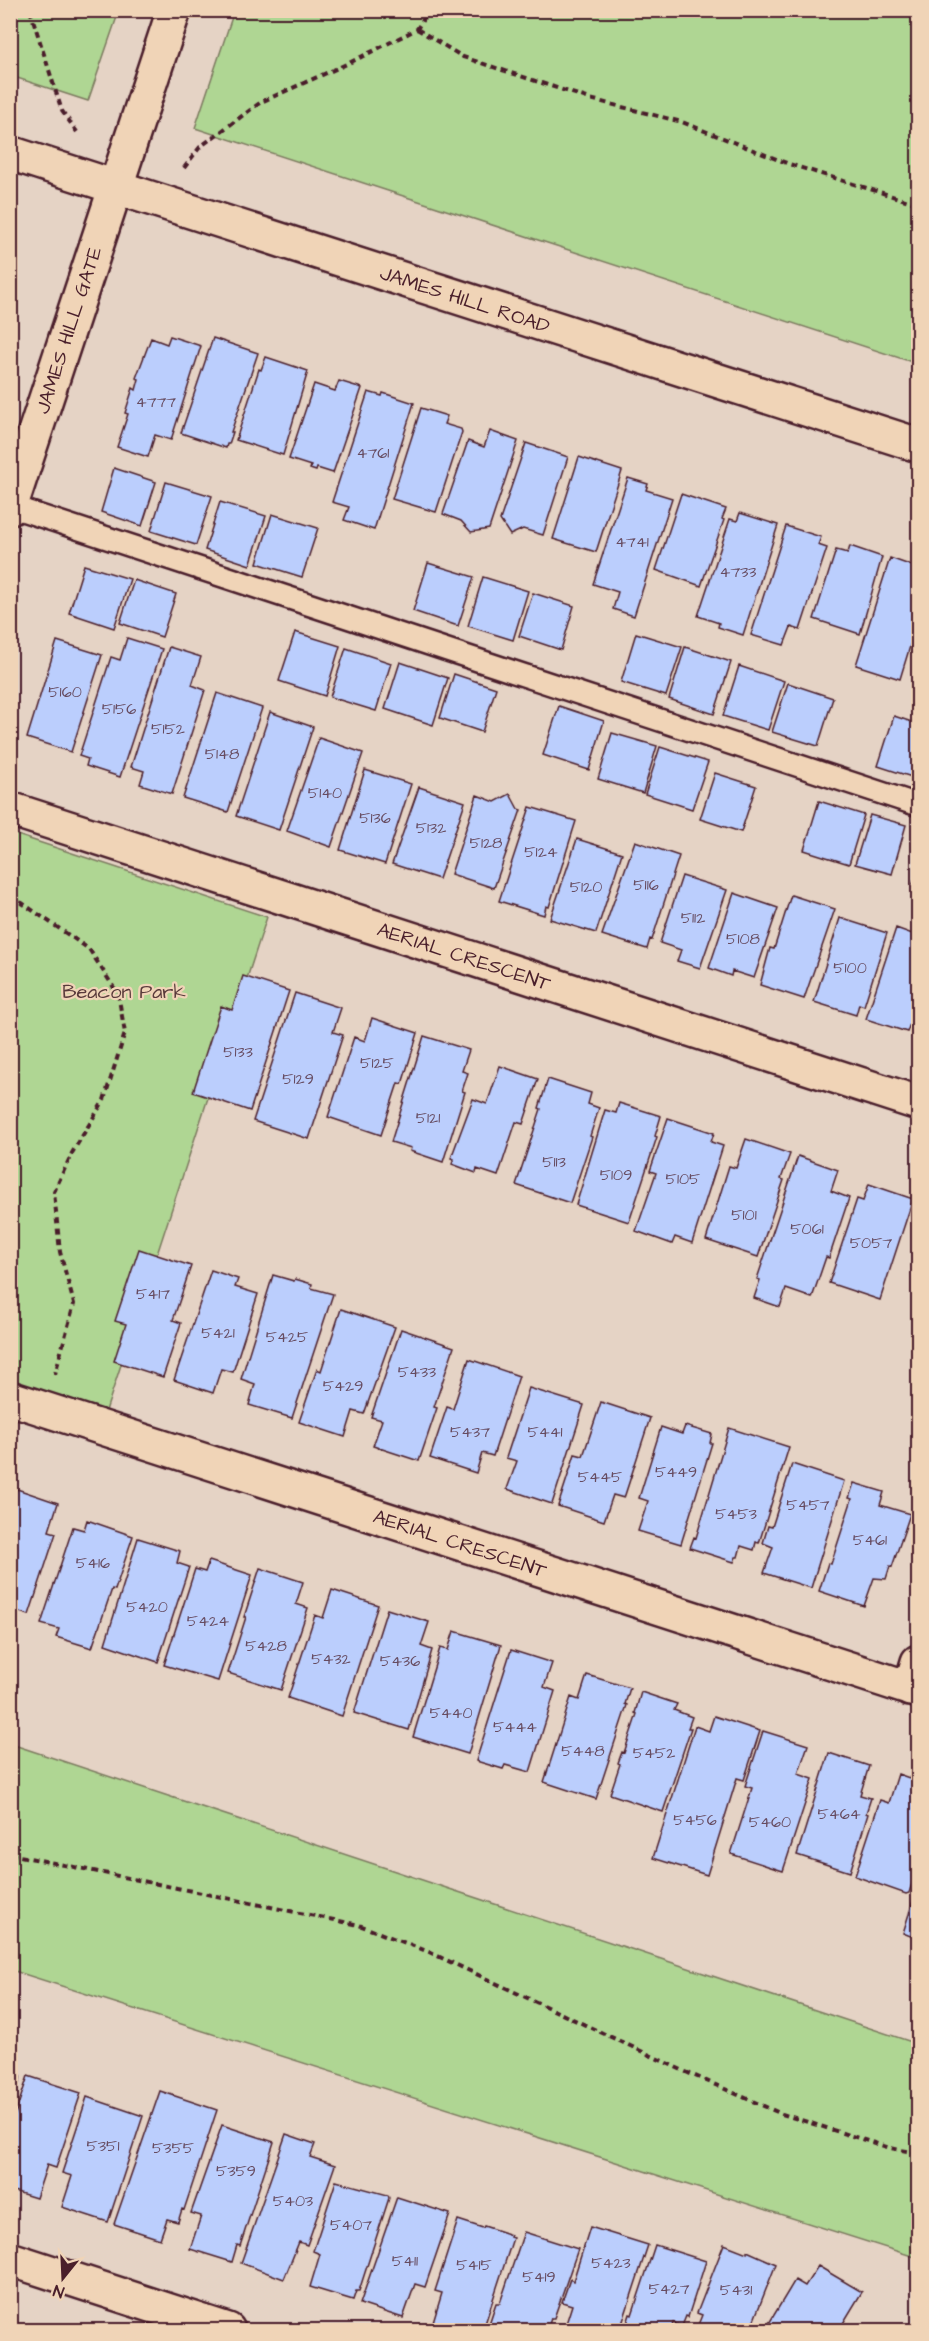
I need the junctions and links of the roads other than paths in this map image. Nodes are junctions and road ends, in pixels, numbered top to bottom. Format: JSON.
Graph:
{"nodes":[{"id":1,"x":174,"y":10,"type":"edge"},
{"id":2,"x":10,"y":153,"type":"edge"},
{"id":3,"x":115,"y":187,"type":"junction"},
{"id":4,"x":918,"y":445,"type":"edge"},
{"id":5,"x":11,"y":506,"type":"edge"},
{"id":6,"x":918,"y":805,"type":"edge"},
{"id":7,"x":10,"y":809,"type":"edge"},
{"id":8,"x":918,"y":1103,"type":"edge"},
{"id":9,"x":10,"y":1398,"type":"edge"},
{"id":10,"x":916,"y":1681,"type":"edge"},
{"id":11,"x":10,"y":2259,"type":"edge"},
{"id":12,"x":228,"y":2331,"type":"edge"}],
"edges":[{"from":1,"to":3,"type":"street","name":"JAMES HILL GATE"},
{"from":2,"to":3,"type":"street","name":"JAMES HILL ROAD"},
{"from":3,"to":4,"type":"street","name":"JAMES HILL ROAD"},
{"from":3,"to":5,"type":"street","name":"JAMES HILL GATE"},
{"from":5,"to":6,"type":"lane"},
{"from":7,"to":8,"type":"street","name":"AERIAL CRESCENT"},
{"from":9,"to":10,"type":"street","name":"AERIAL CRESCENT"},
{"from":11,"to":12,"type":"street"}]}
